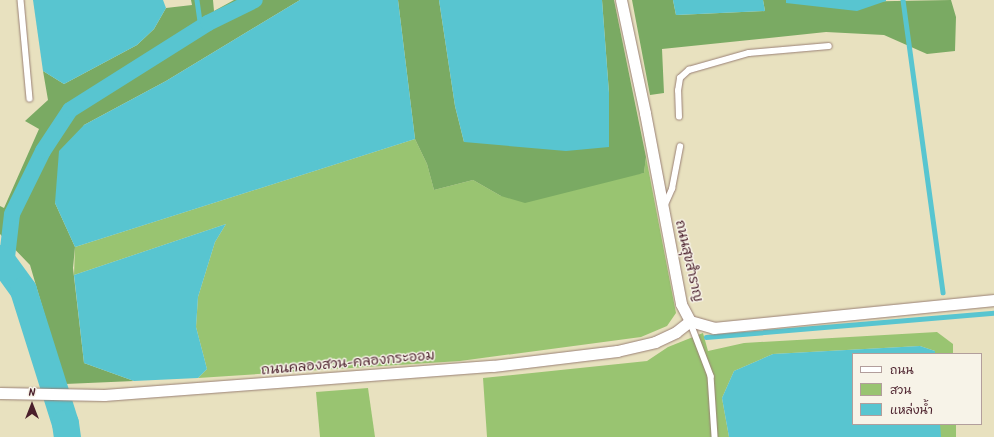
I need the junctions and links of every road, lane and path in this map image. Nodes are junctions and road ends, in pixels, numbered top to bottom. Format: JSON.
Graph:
{"nodes":[{"id":1,"x":21,"y":0,"type":"edge"},
{"id":2,"x":621,"y":0,"type":"edge"},
{"id":3,"x":829,"y":46,"type":"dead end"},
{"id":4,"x":30,"y":99,"type":"dead end"},
{"id":5,"x":679,"y":117,"type":"dead end"},
{"id":6,"x":680,"y":146,"type":"dead end"},
{"id":7,"x":662,"y":211,"type":"junction"},
{"id":8,"x":994,"y":300,"type":"edge"},
{"id":9,"x":690,"y":321,"type":"junction"},
{"id":10,"x":5,"y":393,"type":"edge"},
{"id":11,"x":715,"y":437,"type":"edge"}],
"edges":[{"from":1,"to":4,"type":"lane"},
{"from":2,"to":7,"type":"street","name":"ถนนสุขสำราญ"},
{"from":3,"to":5,"type":"lane"},
{"from":6,"to":7,"type":"lane"},
{"from":7,"to":9,"type":"street","name":"ถนนสุขสำราญ"},
{"from":8,"to":9,"type":"street","name":"ถนนสุขสำราญ"},
{"from":9,"to":10,"type":"street","name":"ถนนคลองสวน-คลองกระออม"},
{"from":9,"to":11,"type":"lane"}]}
